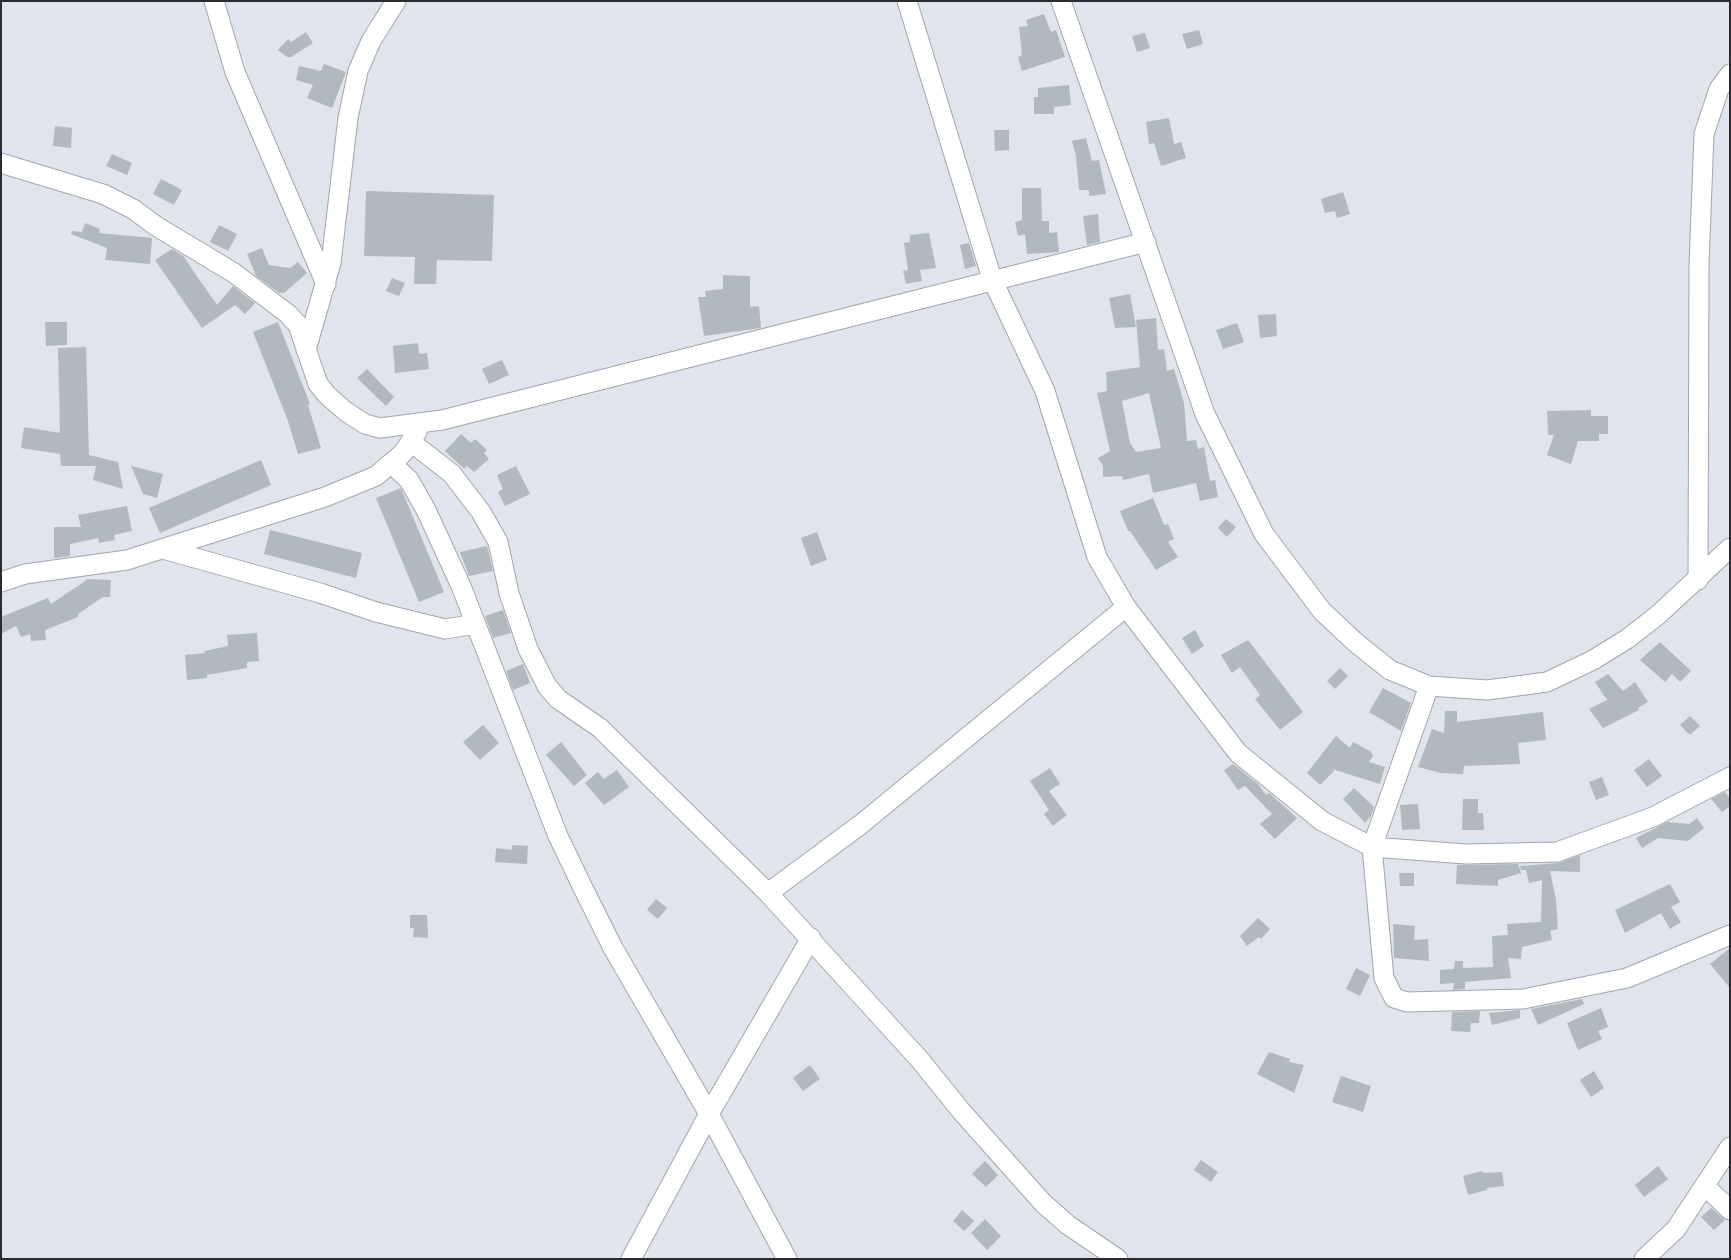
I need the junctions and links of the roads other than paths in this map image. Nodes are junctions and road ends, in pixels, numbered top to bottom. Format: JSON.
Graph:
{"nodes":[{"id":1,"x":214,"y":1,"type":"edge"},
{"id":2,"x":396,"y":1,"type":"edge"},
{"id":3,"x":907,"y":1,"type":"edge"},
{"id":4,"x":1061,"y":1,"type":"edge"},
{"id":5,"x":1730,"y":74,"type":"edge"},
{"id":6,"x":1,"y":163,"type":"edge"},
{"id":7,"x":1146,"y":242,"type":"junction"},
{"id":8,"x":992,"y":280,"type":"junction"},
{"id":9,"x":326,"y":284,"type":"junction"},
{"id":10,"x":306,"y":350,"type":"junction"},
{"id":11,"x":424,"y":424,"type":"junction"},
{"id":12,"x":411,"y":442,"type":"junction"},
{"id":13,"x":392,"y":464,"type":"junction"},
{"id":14,"x":1730,"y":548,"type":"edge"},
{"id":15,"x":163,"y":549,"type":"junction"},
{"id":16,"x":1698,"y":580,"type":"junction"},
{"id":17,"x":1,"y":582,"type":"edge"},
{"id":18,"x":1126,"y":607,"type":"junction"},
{"id":19,"x":476,"y":624,"type":"junction"},
{"id":20,"x":1430,"y":686,"type":"junction"},
{"id":21,"x":1730,"y":777,"type":"edge"},
{"id":22,"x":1372,"y":846,"type":"junction"},
{"id":23,"x":768,"y":893,"type":"junction"},
{"id":24,"x":1730,"y":935,"type":"edge"},
{"id":25,"x":811,"y":938,"type":"junction"},
{"id":26,"x":709,"y":1114,"type":"junction"},
{"id":27,"x":1730,"y":1147,"type":"edge"},
{"id":28,"x":1705,"y":1186,"type":"junction"},
{"id":29,"x":1730,"y":1210,"type":"edge"},
{"id":30,"x":631,"y":1259,"type":"edge"},
{"id":31,"x":787,"y":1259,"type":"edge"},
{"id":32,"x":1118,"y":1259,"type":"edge"},
{"id":33,"x":1644,"y":1259,"type":"edge"}],
"edges":[{"from":1,"to":9,"type":"street"},
{"from":2,"to":9,"type":"street"},
{"from":3,"to":8,"type":"street"},
{"from":4,"to":7,"type":"street"},
{"from":5,"to":16,"type":"street"},
{"from":6,"to":10,"type":"street"},
{"from":7,"to":8,"type":"street"},
{"from":7,"to":20,"type":"street"},
{"from":8,"to":11,"type":"street"},
{"from":8,"to":18,"type":"street"},
{"from":9,"to":10,"type":"street"},
{"from":10,"to":11,"type":"street"},
{"from":11,"to":12,"type":"street"},
{"from":12,"to":13,"type":"street"},
{"from":12,"to":23,"type":"street"},
{"from":13,"to":15,"type":"street"},
{"from":13,"to":19,"type":"street"},
{"from":14,"to":16,"type":"street"},
{"from":15,"to":17,"type":"street"},
{"from":15,"to":19,"type":"street"},
{"from":16,"to":20,"type":"street"},
{"from":18,"to":22,"type":"street"},
{"from":18,"to":23,"type":"street"},
{"from":19,"to":26,"type":"street"},
{"from":20,"to":22,"type":"street"},
{"from":21,"to":22,"type":"street"},
{"from":22,"to":24,"type":"street"},
{"from":23,"to":25,"type":"street"},
{"from":25,"to":26,"type":"street"},
{"from":25,"to":32,"type":"street"},
{"from":26,"to":30,"type":"street"},
{"from":26,"to":31,"type":"street"},
{"from":27,"to":28,"type":"street"},
{"from":28,"to":29,"type":"street"},
{"from":28,"to":33,"type":"street"}]}
